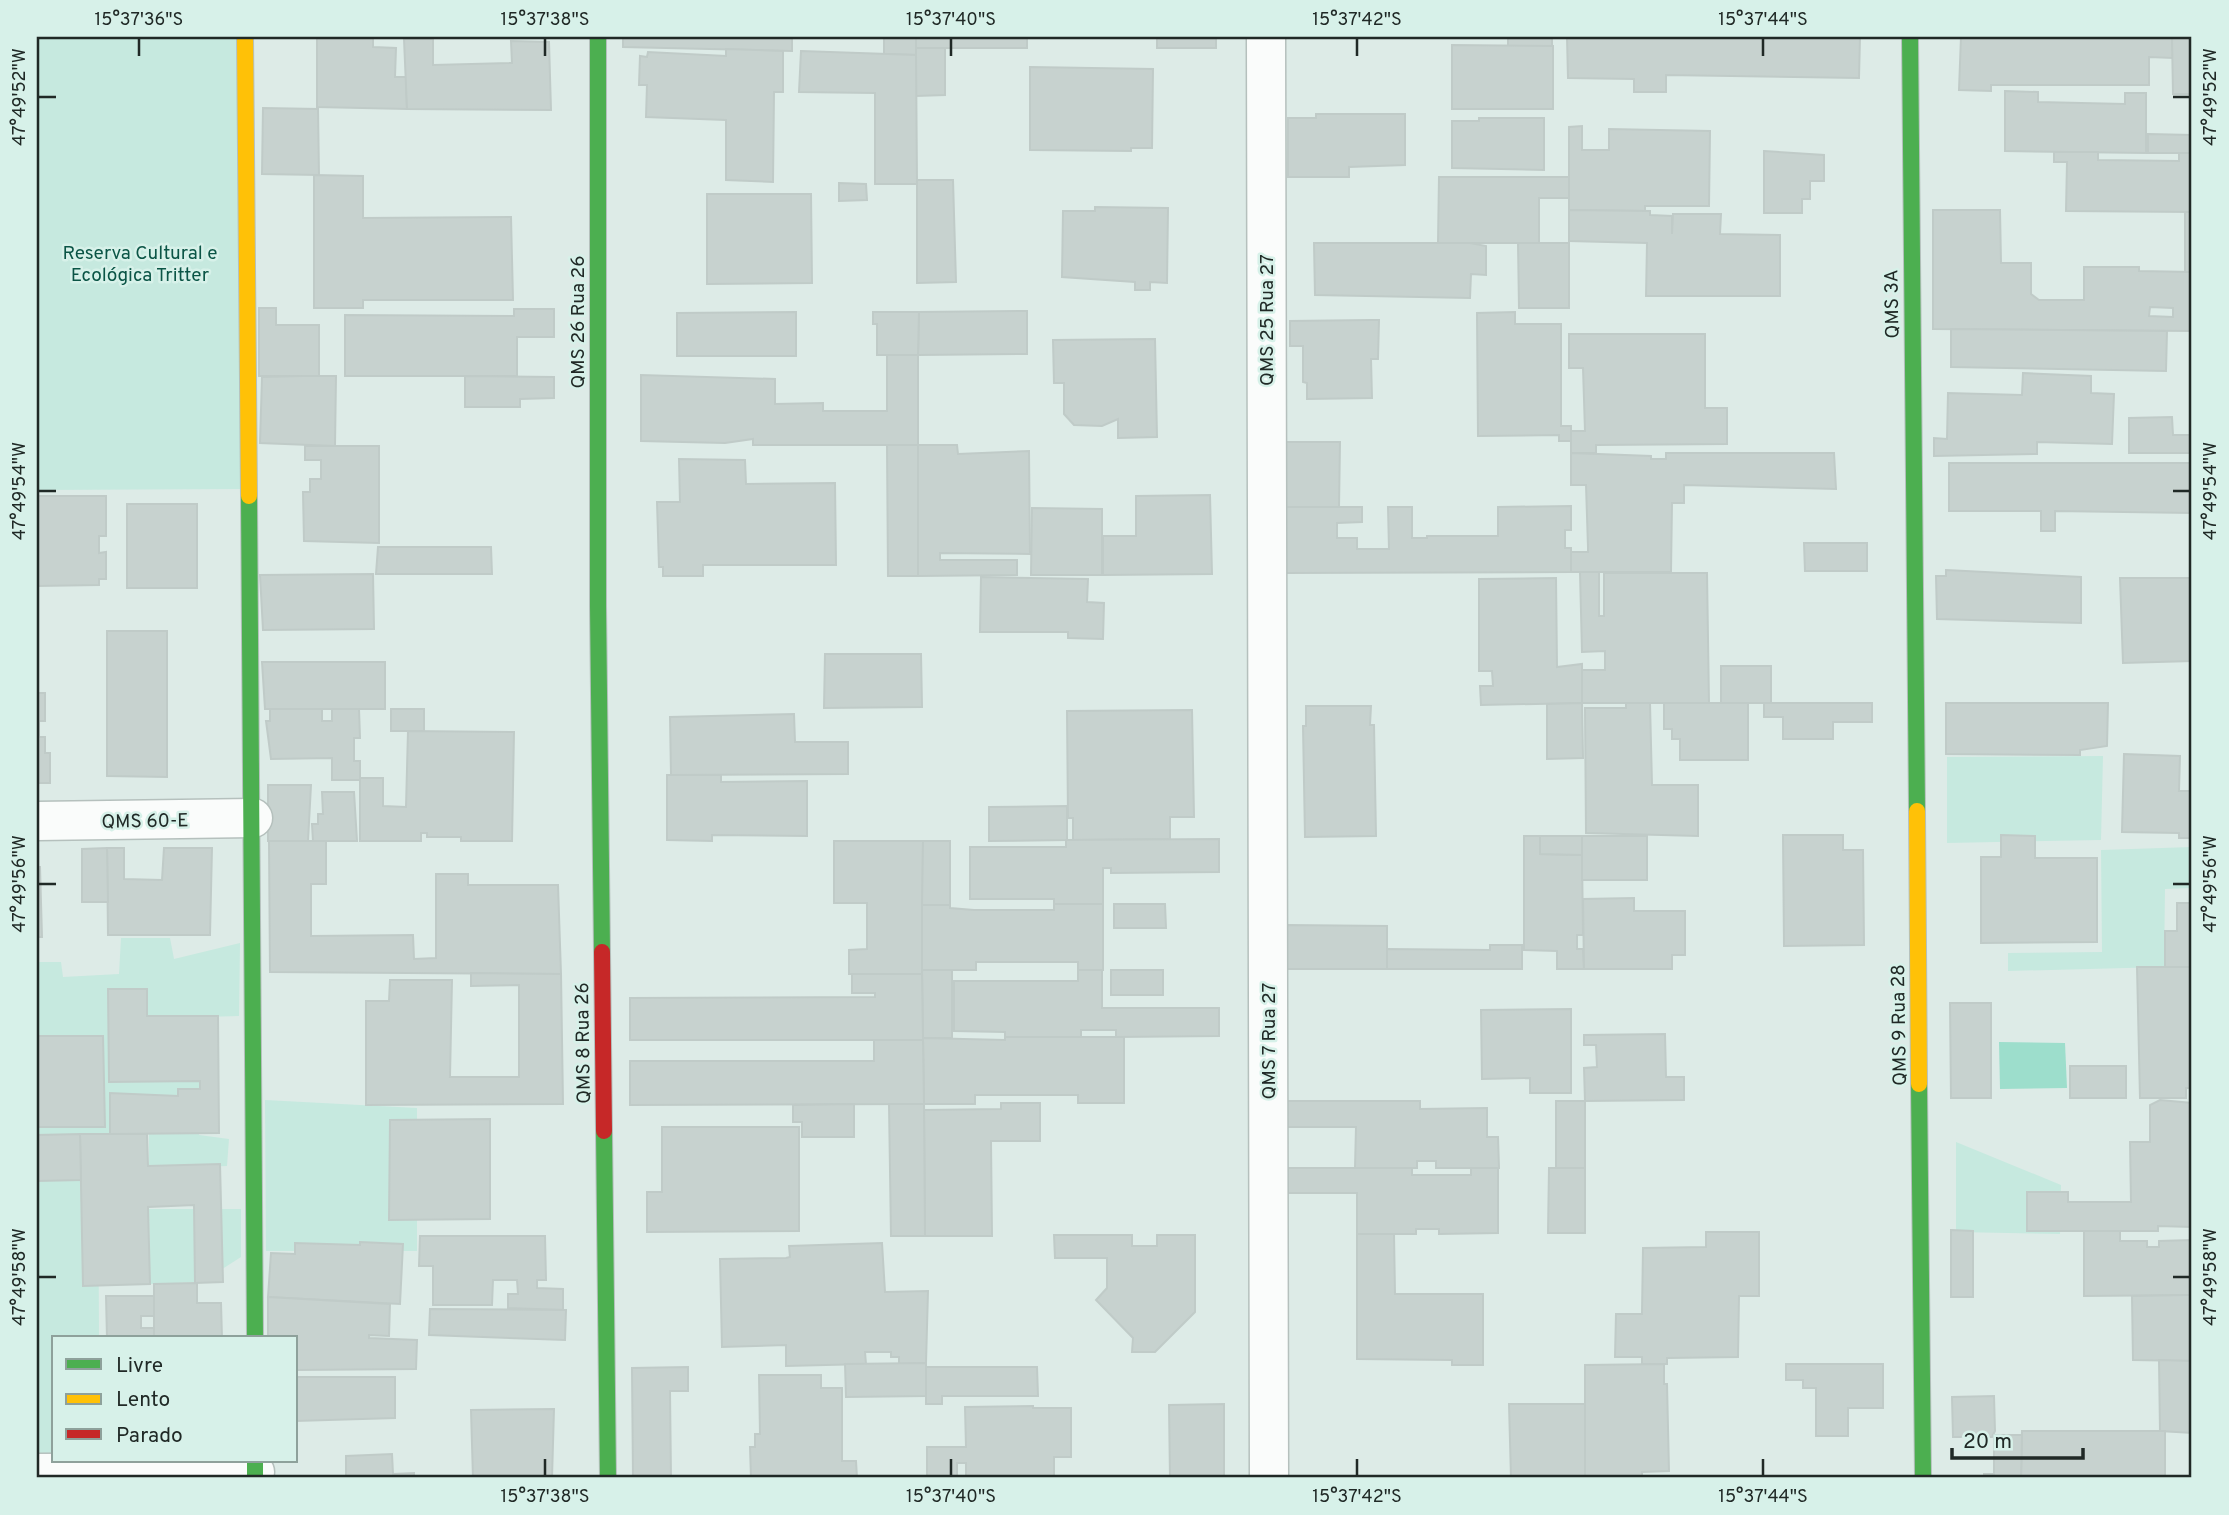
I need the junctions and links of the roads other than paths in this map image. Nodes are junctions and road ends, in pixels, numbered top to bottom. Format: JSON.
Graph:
{"nodes":[{"id":1,"x":245,"y":37,"type":"edge"},
{"id":2,"x":598,"y":37,"type":"edge"},
{"id":3,"x":1266,"y":37,"type":"edge"},
{"id":4,"x":1910,"y":37,"type":"edge"},
{"id":5,"x":1915,"y":572,"type":"joint"},
{"id":6,"x":1267,"y":603,"type":"joint"},
{"id":7,"x":598,"y":606,"type":"joint"},
{"id":8,"x":253,"y":818,"type":"junction"},
{"id":9,"x":37,"y":821,"type":"edge"},
{"id":10,"x":255,"y":1336,"type":"edge"},
{"id":11,"x":255,"y":1470,"type":"edge"},
{"id":12,"x":37,"y":1473,"type":"edge"},
{"id":13,"x":608,"y":1478,"type":"edge"},
{"id":14,"x":1269,"y":1478,"type":"edge"},
{"id":15,"x":1923,"y":1478,"type":"edge"}],
"edges":[{"from":1,"to":8,"type":"street"},
{"from":2,"to":7,"type":"street","name":"QMS 26 Rua 26"},
{"from":3,"to":6,"type":"street","name":"QMS 25 Rua 27"},
{"from":4,"to":5,"type":"street","name":"QMS 3A"},
{"from":5,"to":15,"type":"street","name":"QMS 9 Rua 28"},
{"from":6,"to":14,"type":"street","name":"QMS 7 Rua 27"},
{"from":7,"to":13,"type":"street","name":"QMS 8 Rua 26"},
{"from":8,"to":9,"type":"street","name":"QMS 60-E"},
{"from":8,"to":10,"type":"street"},
{"from":11,"to":12,"type":"street"}]}
